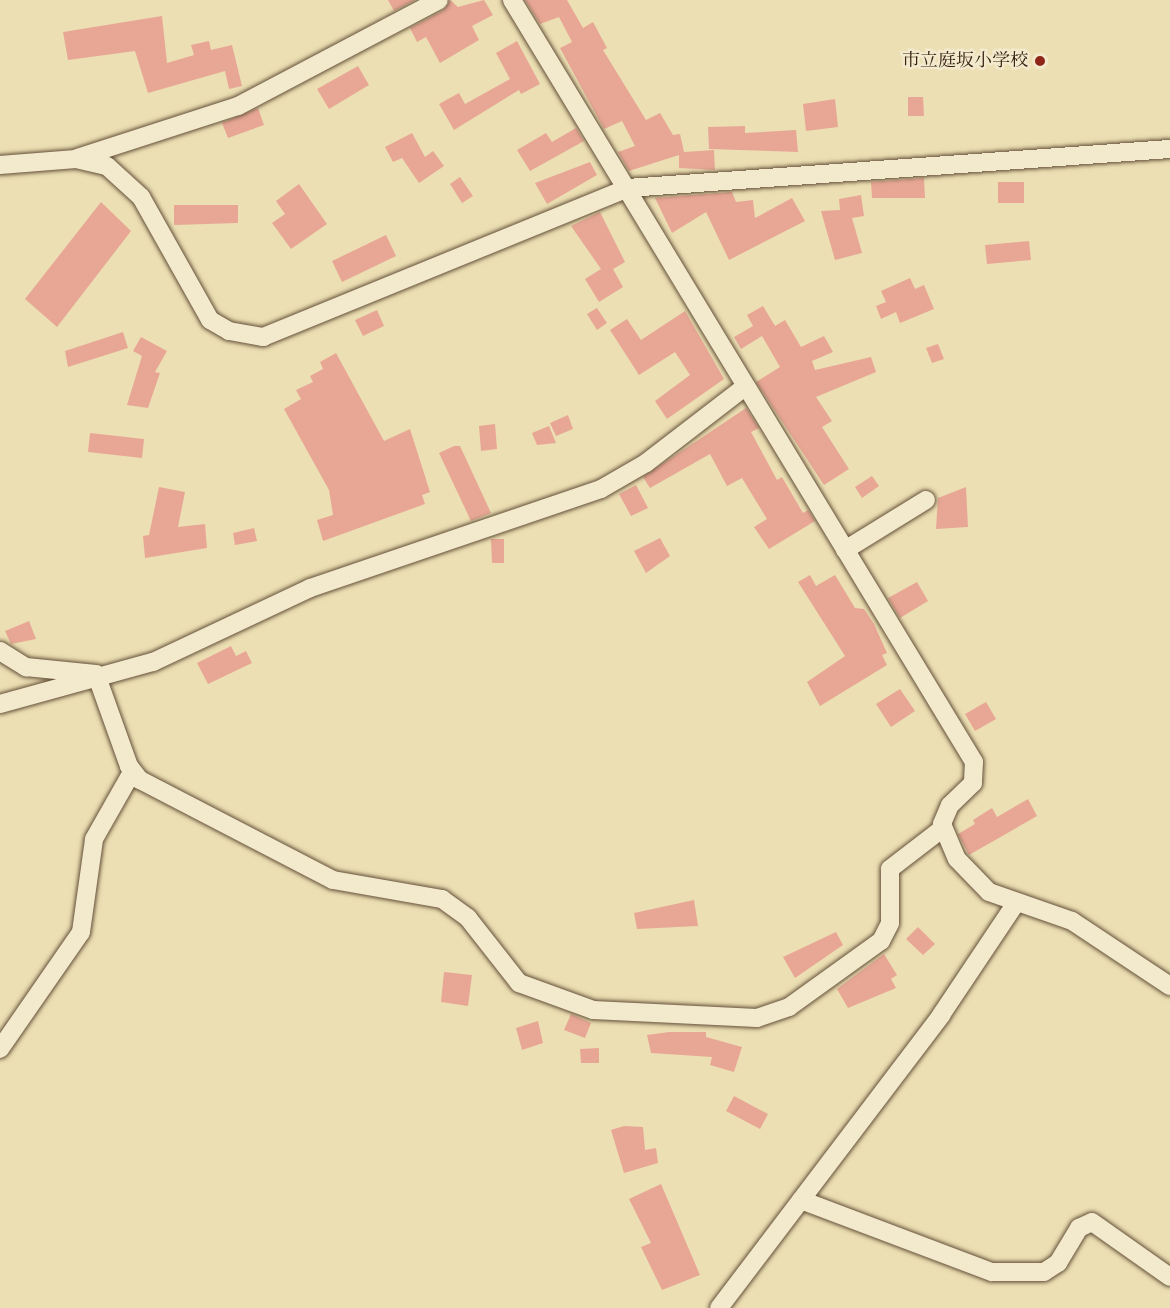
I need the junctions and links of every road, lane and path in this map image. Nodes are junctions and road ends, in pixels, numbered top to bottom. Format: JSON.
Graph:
{"nodes":[{"id":1,"x":439,"y":0,"type":"edge"},
{"id":2,"x":512,"y":0,"type":"edge"},
{"id":3,"x":1170,"y":149,"type":"edge"},
{"id":4,"x":76,"y":159,"type":"junction"},
{"id":5,"x":0,"y":165,"type":"edge"},
{"id":6,"x":628,"y":188,"type":"junction"},
{"id":7,"x":746,"y":386,"type":"junction"},
{"id":8,"x":926,"y":500,"type":"dead end"},
{"id":9,"x":845,"y":550,"type":"junction"},
{"id":10,"x":0,"y":651,"type":"edge"},
{"id":11,"x":100,"y":678,"type":"junction"},
{"id":12,"x":0,"y":704,"type":"edge"},
{"id":13,"x":132,"y":772,"type":"junction"},
{"id":14,"x":942,"y":829,"type":"junction"},
{"id":15,"x":1016,"y":903,"type":"junction"},
{"id":16,"x":1170,"y":986,"type":"edge"},
{"id":17,"x":0,"y":1049,"type":"edge"},
{"id":18,"x":801,"y":1200,"type":"junction"},
{"id":19,"x":1170,"y":1276,"type":"edge"},
{"id":20,"x":719,"y":1308,"type":"edge"}],
"edges":[{"from":1,"to":4,"type":"street"},
{"from":2,"to":6,"type":"street"},
{"from":3,"to":6,"type":"street"},
{"from":4,"to":5,"type":"street"},
{"from":4,"to":6,"type":"street"},
{"from":6,"to":7,"type":"street"},
{"from":7,"to":9,"type":"street"},
{"from":7,"to":11,"type":"street"},
{"from":8,"to":9,"type":"street"},
{"from":9,"to":14,"type":"street"},
{"from":10,"to":11,"type":"street"},
{"from":11,"to":12,"type":"street"},
{"from":11,"to":13,"type":"street"},
{"from":13,"to":14,"type":"street"},
{"from":13,"to":17,"type":"street"},
{"from":14,"to":15,"type":"street"},
{"from":15,"to":16,"type":"street"},
{"from":15,"to":18,"type":"street"},
{"from":18,"to":19,"type":"street"},
{"from":18,"to":20,"type":"street"}]}
